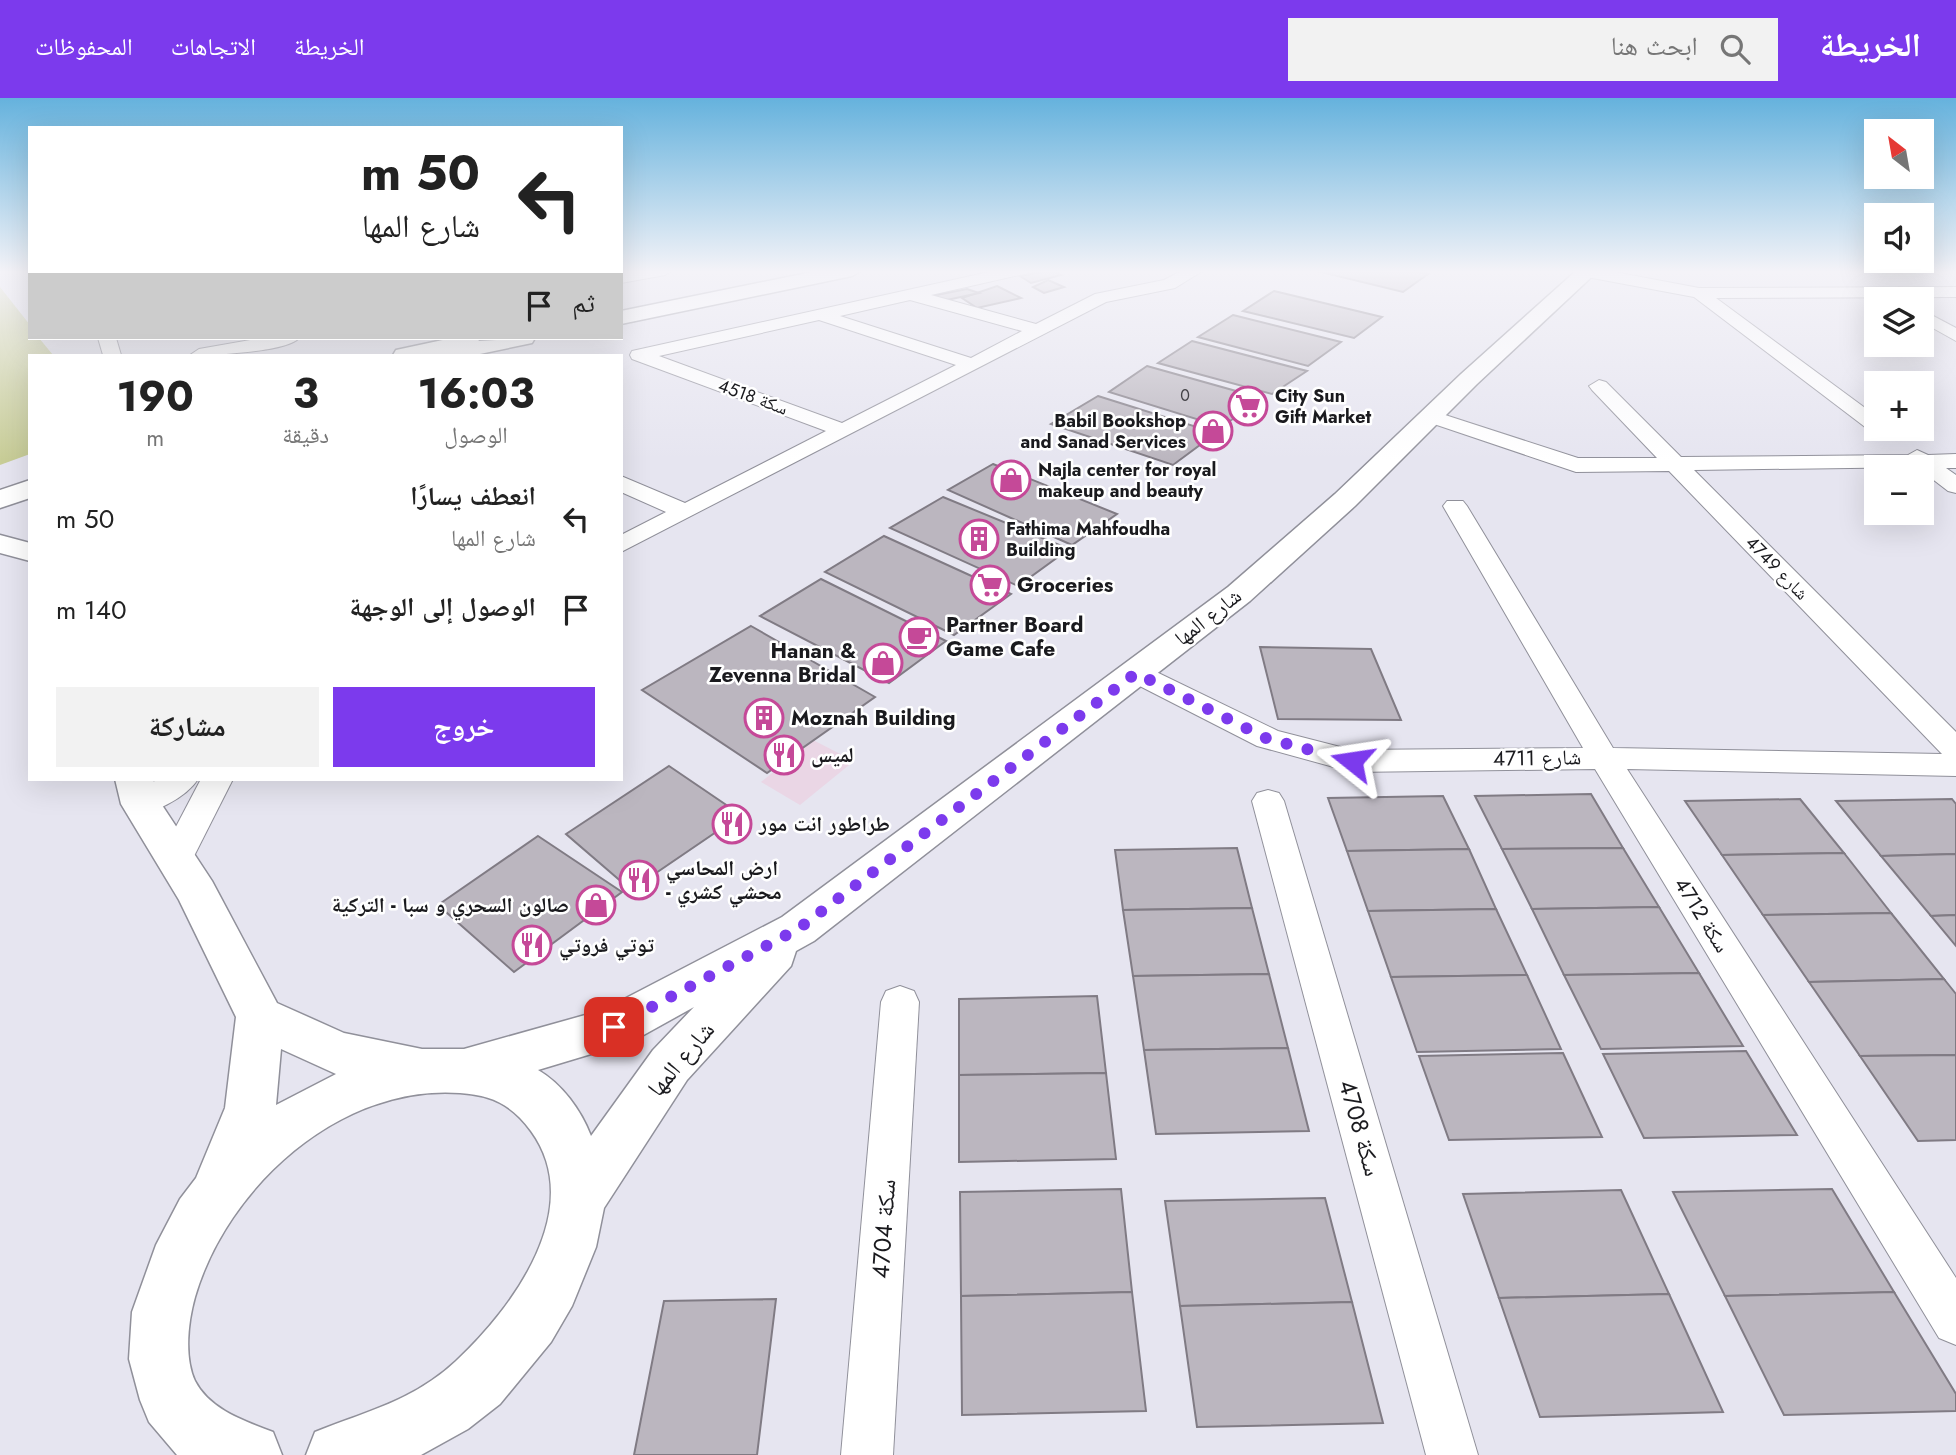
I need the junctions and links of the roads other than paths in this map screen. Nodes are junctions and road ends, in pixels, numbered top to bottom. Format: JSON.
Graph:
{"nodes":[{"id":1,"x":737,"y":333,"type":"edge"},
{"id":2,"x":876,"y":333,"type":"edge"},
{"id":3,"x":1031,"y":333,"type":"edge"},
{"id":4,"x":1521,"y":333,"type":"edge"},
{"id":5,"x":1753,"y":333,"type":"edge"},
{"id":6,"x":278,"y":340,"type":"edge"},
{"id":7,"x":471,"y":340,"type":"edge"},
{"id":8,"x":515,"y":340,"type":"edge"},
{"id":9,"x":204,"y":354,"type":"edge"},
{"id":10,"x":408,"y":354,"type":"edge"},
{"id":11,"x":450,"y":354,"type":"edge"},
{"id":12,"x":971,"y":364,"type":"junction"},
{"id":13,"x":1599,"y":386,"type":"dead end"},
{"id":14,"x":1432,"y":417,"type":"junction"},
{"id":15,"x":1864,"y":417,"type":"edge"},
{"id":16,"x":842,"y":430,"type":"junction"},
{"id":17,"x":1897,"y":441,"type":"edge"},
{"id":18,"x":1915,"y":455,"type":"edge"},
{"id":19,"x":1934,"y":461,"type":"edge"},
{"id":20,"x":1956,"y":461,"type":"edge"},
{"id":21,"x":1864,"y":462,"type":"edge"},
{"id":22,"x":1675,"y":464,"type":"junction"},
{"id":23,"x":28,"y":469,"type":"edge"},
{"id":24,"x":1934,"y":469,"type":"edge"},
{"id":25,"x":0,"y":480,"type":"edge"},
{"id":26,"x":623,"y":484,"type":"edge"},
{"id":27,"x":1956,"y":486,"type":"edge"},
{"id":28,"x":28,"y":489,"type":"edge"},
{"id":29,"x":0,"y":500,"type":"edge"},
{"id":30,"x":1455,"y":506,"type":"dead end"},
{"id":31,"x":685,"y":512,"type":"junction"},
{"id":32,"x":0,"y":544,"type":"edge"},
{"id":33,"x":623,"y":544,"type":"edge"},
{"id":34,"x":28,"y":551,"type":"edge"},
{"id":35,"x":1136,"y":673,"type":"junction"},
{"id":36,"x":1956,"y":750,"type":"edge"},
{"id":37,"x":1604,"y":758,"type":"junction"},
{"id":38,"x":1956,"y":765,"type":"edge"},
{"id":39,"x":174,"y":781,"type":"edge"},
{"id":40,"x":216,"y":781,"type":"edge"},
{"id":41,"x":137,"y":791,"type":"edge"},
{"id":42,"x":1268,"y":801,"type":"dead end"},
{"id":43,"x":176,"y":859,"type":"junction"},
{"id":44,"x":798,"y":929,"type":"junction"},
{"id":45,"x":900,"y":1002,"type":"dead end"},
{"id":46,"x":260,"y":1017,"type":"junction"},
{"id":47,"x":444,"y":1070,"type":"junction"},
{"id":48,"x":215,"y":1195,"type":"junction"},
{"id":49,"x":578,"y":1200,"type":"junction"},
{"id":50,"x":1956,"y":1321,"type":"edge"},
{"id":51,"x":180,"y":1433,"type":"edge"},
{"id":52,"x":413,"y":1438,"type":"edge"},
{"id":53,"x":250,"y":1455,"type":"edge"},
{"id":54,"x":338,"y":1455,"type":"edge"},
{"id":55,"x":867,"y":1455,"type":"edge"},
{"id":56,"x":1452,"y":1455,"type":"edge"}],
"edges":[{"from":1,"to":16,"type":"street","name":"سكة 4518"},
{"from":2,"to":12,"type":"street"},
{"from":3,"to":12,"type":"street"},
{"from":4,"to":14,"type":"street","name":"شارع المها"},
{"from":5,"to":15,"type":"street"},
{"from":6,"to":9,"type":"street"},
{"from":7,"to":10,"type":"street"},
{"from":8,"to":11,"type":"street"},
{"from":12,"to":16,"type":"street"},
{"from":13,"to":22,"type":"street","name":"4749 شارع"},
{"from":14,"to":22,"type":"street"},
{"from":14,"to":35,"type":"street","name":"شارع المها"},
{"from":16,"to":31,"type":"street"},
{"from":17,"to":18,"type":"street"},
{"from":19,"to":20,"type":"street"},
{"from":21,"to":22,"type":"street"},
{"from":22,"to":36,"type":"street","name":"4749 شارع"},
{"from":23,"to":25,"type":"street"},
{"from":24,"to":27,"type":"street"},
{"from":26,"to":31,"type":"street"},
{"from":28,"to":29,"type":"street"},
{"from":30,"to":37,"type":"street","name":"سكة 4712"},
{"from":31,"to":33,"type":"street"},
{"from":32,"to":34,"type":"street"},
{"from":35,"to":37,"type":"street","name":"4711 شارع"},
{"from":35,"to":44,"type":"street","name":"شارع المها"},
{"from":37,"to":38,"type":"street","name":"4711 شارع"},
{"from":37,"to":50,"type":"street","name":"سكة 4712"},
{"from":39,"to":41,"type":"street"},
{"from":40,"to":43,"type":"street"},
{"from":41,"to":43,"type":"street"},
{"from":42,"to":56,"type":"street","name":"سكة 4708"},
{"from":43,"to":46,"type":"street"},
{"from":44,"to":47,"type":"street","name":"شارع المها"},
{"from":44,"to":49,"type":"street","name":"شارع المها"},
{"from":45,"to":55,"type":"street","name":"سكة 4704"},
{"from":46,"to":47,"type":"street"},
{"from":46,"to":48,"type":"street"},
{"from":47,"to":48,"type":"street","name":"شارع المها"},
{"from":47,"to":49,"type":"street"},
{"from":48,"to":51,"type":"street"},
{"from":49,"to":52,"type":"street"},
{"from":51,"to":53,"type":"street"},
{"from":52,"to":54,"type":"street"}]}
